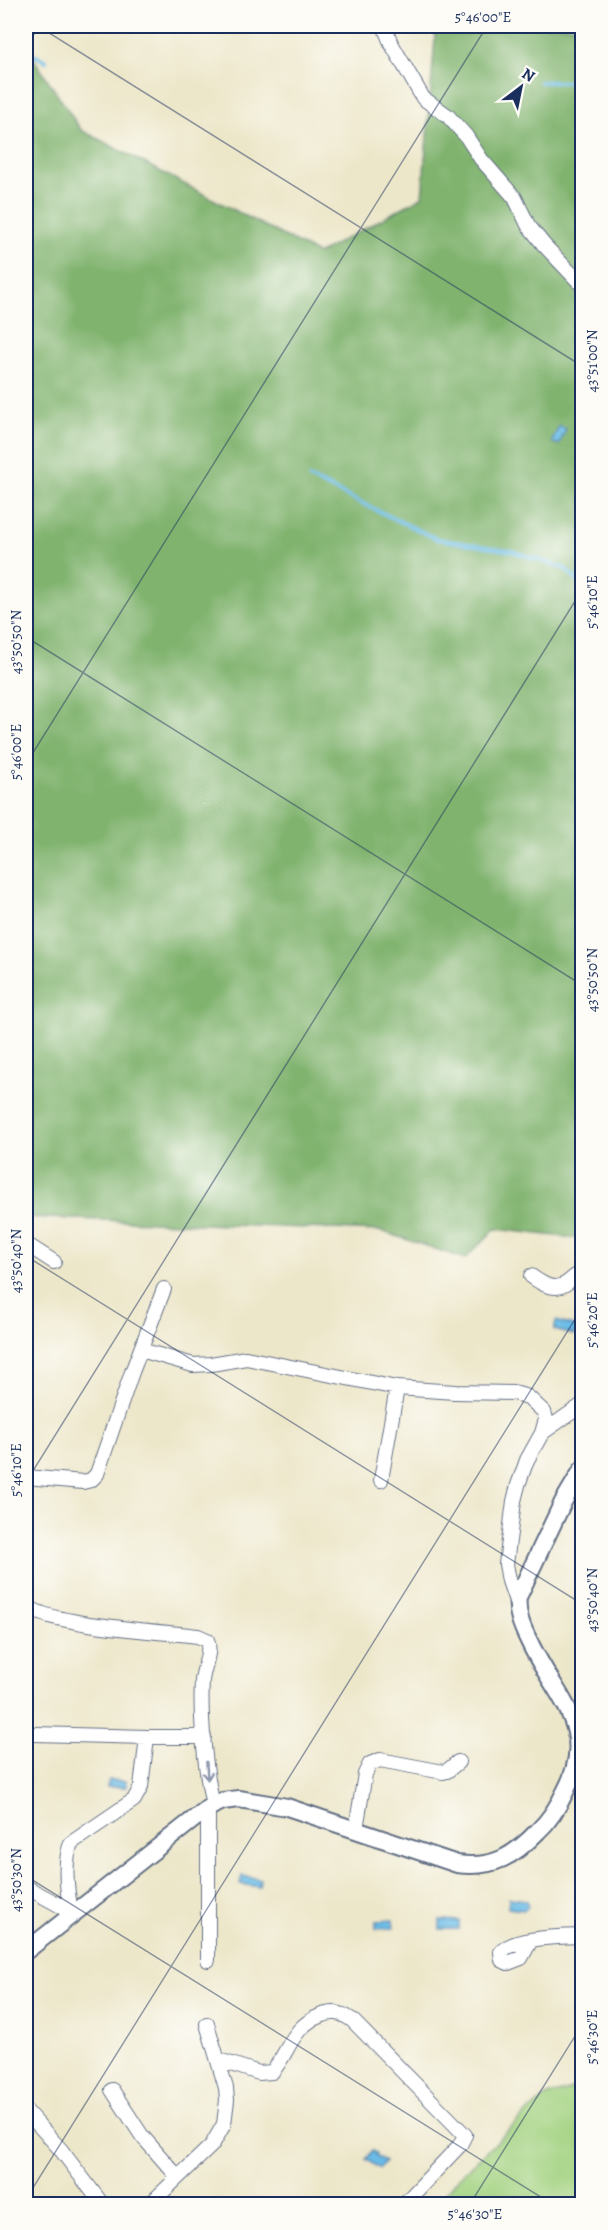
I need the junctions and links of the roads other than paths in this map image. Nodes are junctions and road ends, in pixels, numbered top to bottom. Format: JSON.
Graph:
{"nodes":[{"id":1,"x":384,"y":26,"type":"edge"},
{"id":2,"x":582,"y":285,"type":"edge"},
{"id":3,"x":26,"y":1244,"type":"edge"},
{"id":4,"x":54,"y":1262,"type":"dead end"},
{"id":5,"x":582,"y":1273,"type":"edge"},
{"id":6,"x":531,"y":1276,"type":"dead end"},
{"id":7,"x":164,"y":1289,"type":"dead end"},
{"id":8,"x":141,"y":1350,"type":"junction"},
{"id":9,"x":397,"y":1388,"type":"junction"},
{"id":10,"x":582,"y":1405,"type":"edge"},
{"id":11,"x":542,"y":1433,"type":"junction"},
{"id":12,"x":582,"y":1470,"type":"edge"},
{"id":13,"x":26,"y":1477,"type":"edge"},
{"id":14,"x":381,"y":1480,"type":"dead end"},
{"id":15,"x":517,"y":1604,"type":"junction"},
{"id":16,"x":26,"y":1606,"type":"edge"},
{"id":17,"x":34,"y":1734,"type":"dead end"},
{"id":18,"x":147,"y":1737,"type":"junction"},
{"id":19,"x":204,"y":1737,"type":"junction"},
{"id":20,"x":458,"y":1762,"type":"dead end"},
{"id":21,"x":211,"y":1807,"type":"junction"},
{"id":22,"x":356,"y":1829,"type":"junction"},
{"id":23,"x":26,"y":1887,"type":"edge"},
{"id":24,"x":66,"y":1905,"type":"junction"},
{"id":25,"x":582,"y":1936,"type":"edge"},
{"id":26,"x":531,"y":1940,"type":"dead end"},
{"id":27,"x":26,"y":1951,"type":"edge"},
{"id":28,"x":208,"y":1960,"type":"dead end"},
{"id":29,"x":207,"y":2024,"type":"dead end"},
{"id":30,"x":219,"y":2060,"type":"junction"},
{"id":31,"x":112,"y":2090,"type":"dead end"},
{"id":32,"x":26,"y":2111,"type":"edge"},
{"id":33,"x":177,"y":2176,"type":"junction"},
{"id":34,"x":102,"y":2205,"type":"edge"},
{"id":35,"x":150,"y":2205,"type":"edge"},
{"id":36,"x":404,"y":2205,"type":"edge"}],
"edges":[{"from":1,"to":2,"type":"street"},
{"from":3,"to":4,"type":"street"},
{"from":5,"to":6,"type":"street"},
{"from":7,"to":8,"type":"street"},
{"from":8,"to":9,"type":"street"},
{"from":8,"to":13,"type":"street"},
{"from":9,"to":11,"type":"street"},
{"from":9,"to":14,"type":"street"},
{"from":10,"to":11,"type":"street"},
{"from":11,"to":15,"type":"street"},
{"from":12,"to":15,"type":"street"},
{"from":15,"to":22,"type":"street"},
{"from":16,"to":19,"type":"street"},
{"from":17,"to":18,"type":"street"},
{"from":18,"to":19,"type":"street"},
{"from":18,"to":24,"type":"street"},
{"from":19,"to":21,"type":"street","one_way":true},
{"from":20,"to":22,"type":"street"},
{"from":21,"to":22,"type":"street"},
{"from":21,"to":24,"type":"street"},
{"from":21,"to":28,"type":"street"},
{"from":23,"to":24,"type":"street"},
{"from":24,"to":27,"type":"street"},
{"from":25,"to":26,"type":"street"},
{"from":29,"to":30,"type":"street"},
{"from":30,"to":33,"type":"street"},
{"from":30,"to":36,"type":"street"},
{"from":31,"to":33,"type":"street"},
{"from":32,"to":34,"type":"street"},
{"from":33,"to":35,"type":"street"}]}
